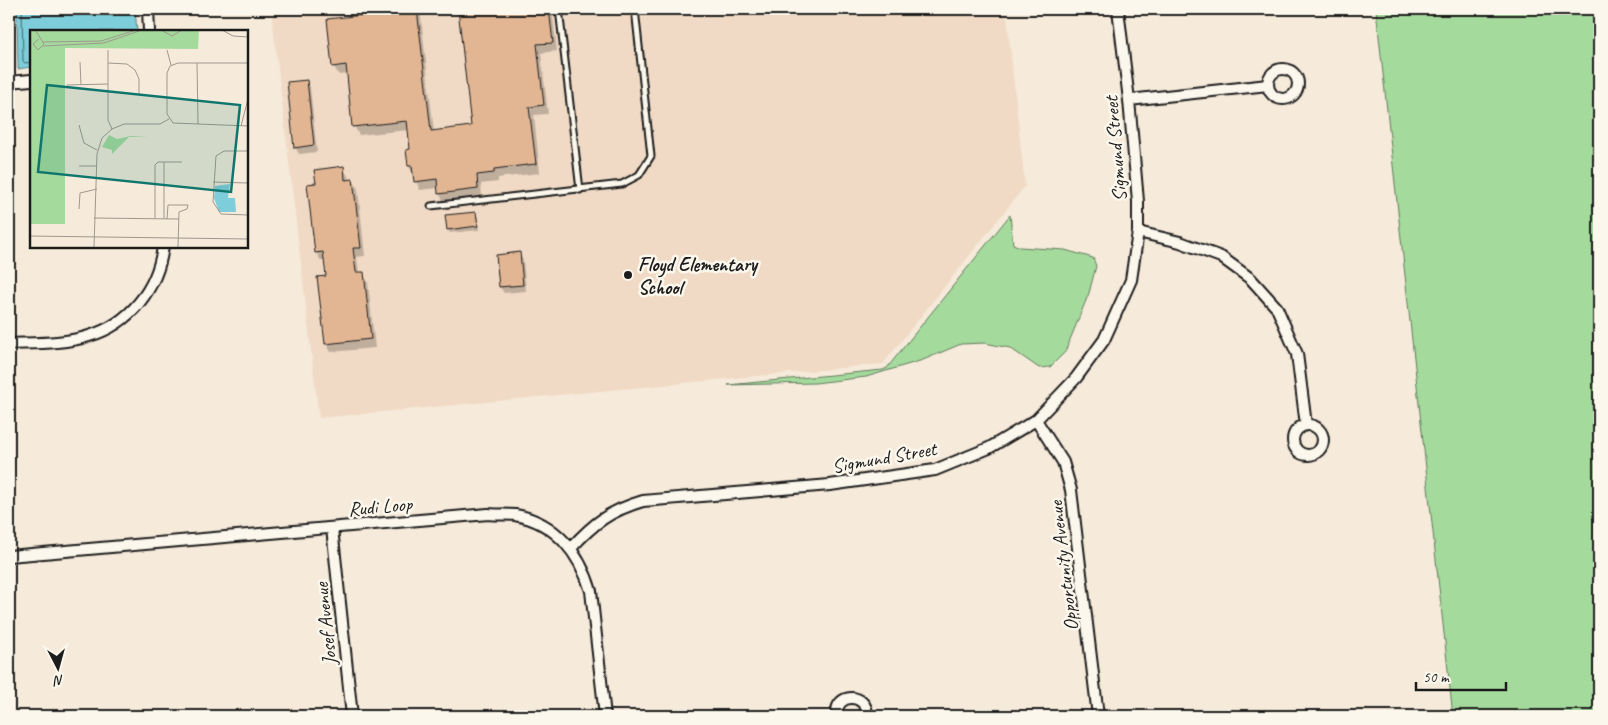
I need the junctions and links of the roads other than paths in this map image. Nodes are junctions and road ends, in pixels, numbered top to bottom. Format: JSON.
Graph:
{"nodes":[{"id":1,"x":148,"y":9,"type":"edge"},
{"id":2,"x":559,"y":9,"type":"edge"},
{"id":3,"x":635,"y":9,"type":"edge"},
{"id":4,"x":1118,"y":9,"type":"edge"},
{"id":5,"x":149,"y":30,"type":"edge"},
{"id":6,"x":30,"y":80,"type":"edge"},
{"id":7,"x":9,"y":82,"type":"edge"},
{"id":8,"x":1268,"y":85,"type":"dead end"},
{"id":9,"x":1129,"y":100,"type":"junction"},
{"id":10,"x":580,"y":190,"type":"junction"},
{"id":11,"x":431,"y":206,"type":"dead end"},
{"id":12,"x":1138,"y":232,"type":"junction"},
{"id":13,"x":163,"y":248,"type":"edge"},
{"id":14,"x":9,"y":344,"type":"edge"},
{"id":15,"x":1036,"y":420,"type":"junction"},
{"id":16,"x":1306,"y":424,"type":"dead end"},
{"id":17,"x":332,"y":528,"type":"junction"},
{"id":18,"x":570,"y":548,"type":"junction"},
{"id":19,"x":9,"y":556,"type":"edge"},
{"id":20,"x":352,"y":716,"type":"edge"},
{"id":21,"x":605,"y":716,"type":"edge"},
{"id":22,"x":837,"y":716,"type":"edge"},
{"id":23,"x":867,"y":716,"type":"edge"},
{"id":24,"x":1098,"y":716,"type":"edge"}],
"edges":[{"from":1,"to":5,"type":"street"},
{"from":2,"to":10,"type":"lane"},
{"from":3,"to":10,"type":"lane"},
{"from":4,"to":9,"type":"street","name":"Sigmund Street"},
{"from":6,"to":7,"type":"street"},
{"from":8,"to":9,"type":"street"},
{"from":9,"to":12,"type":"street","name":"Sigmund Street"},
{"from":10,"to":11,"type":"lane"},
{"from":12,"to":15,"type":"street","name":"Sigmund Street"},
{"from":12,"to":16,"type":"street"},
{"from":13,"to":14,"type":"street"},
{"from":15,"to":18,"type":"street","name":"Sigmund Street"},
{"from":15,"to":24,"type":"street","name":"Opportunity Avenue"},
{"from":17,"to":18,"type":"street","name":"Rudi Loop"},
{"from":17,"to":19,"type":"street","name":"Rudi Loop"},
{"from":17,"to":20,"type":"street","name":"Josef Avenue"},
{"from":18,"to":21,"type":"street","name":"Rudi Loop"},
{"from":22,"to":23,"type":"street"}]}
